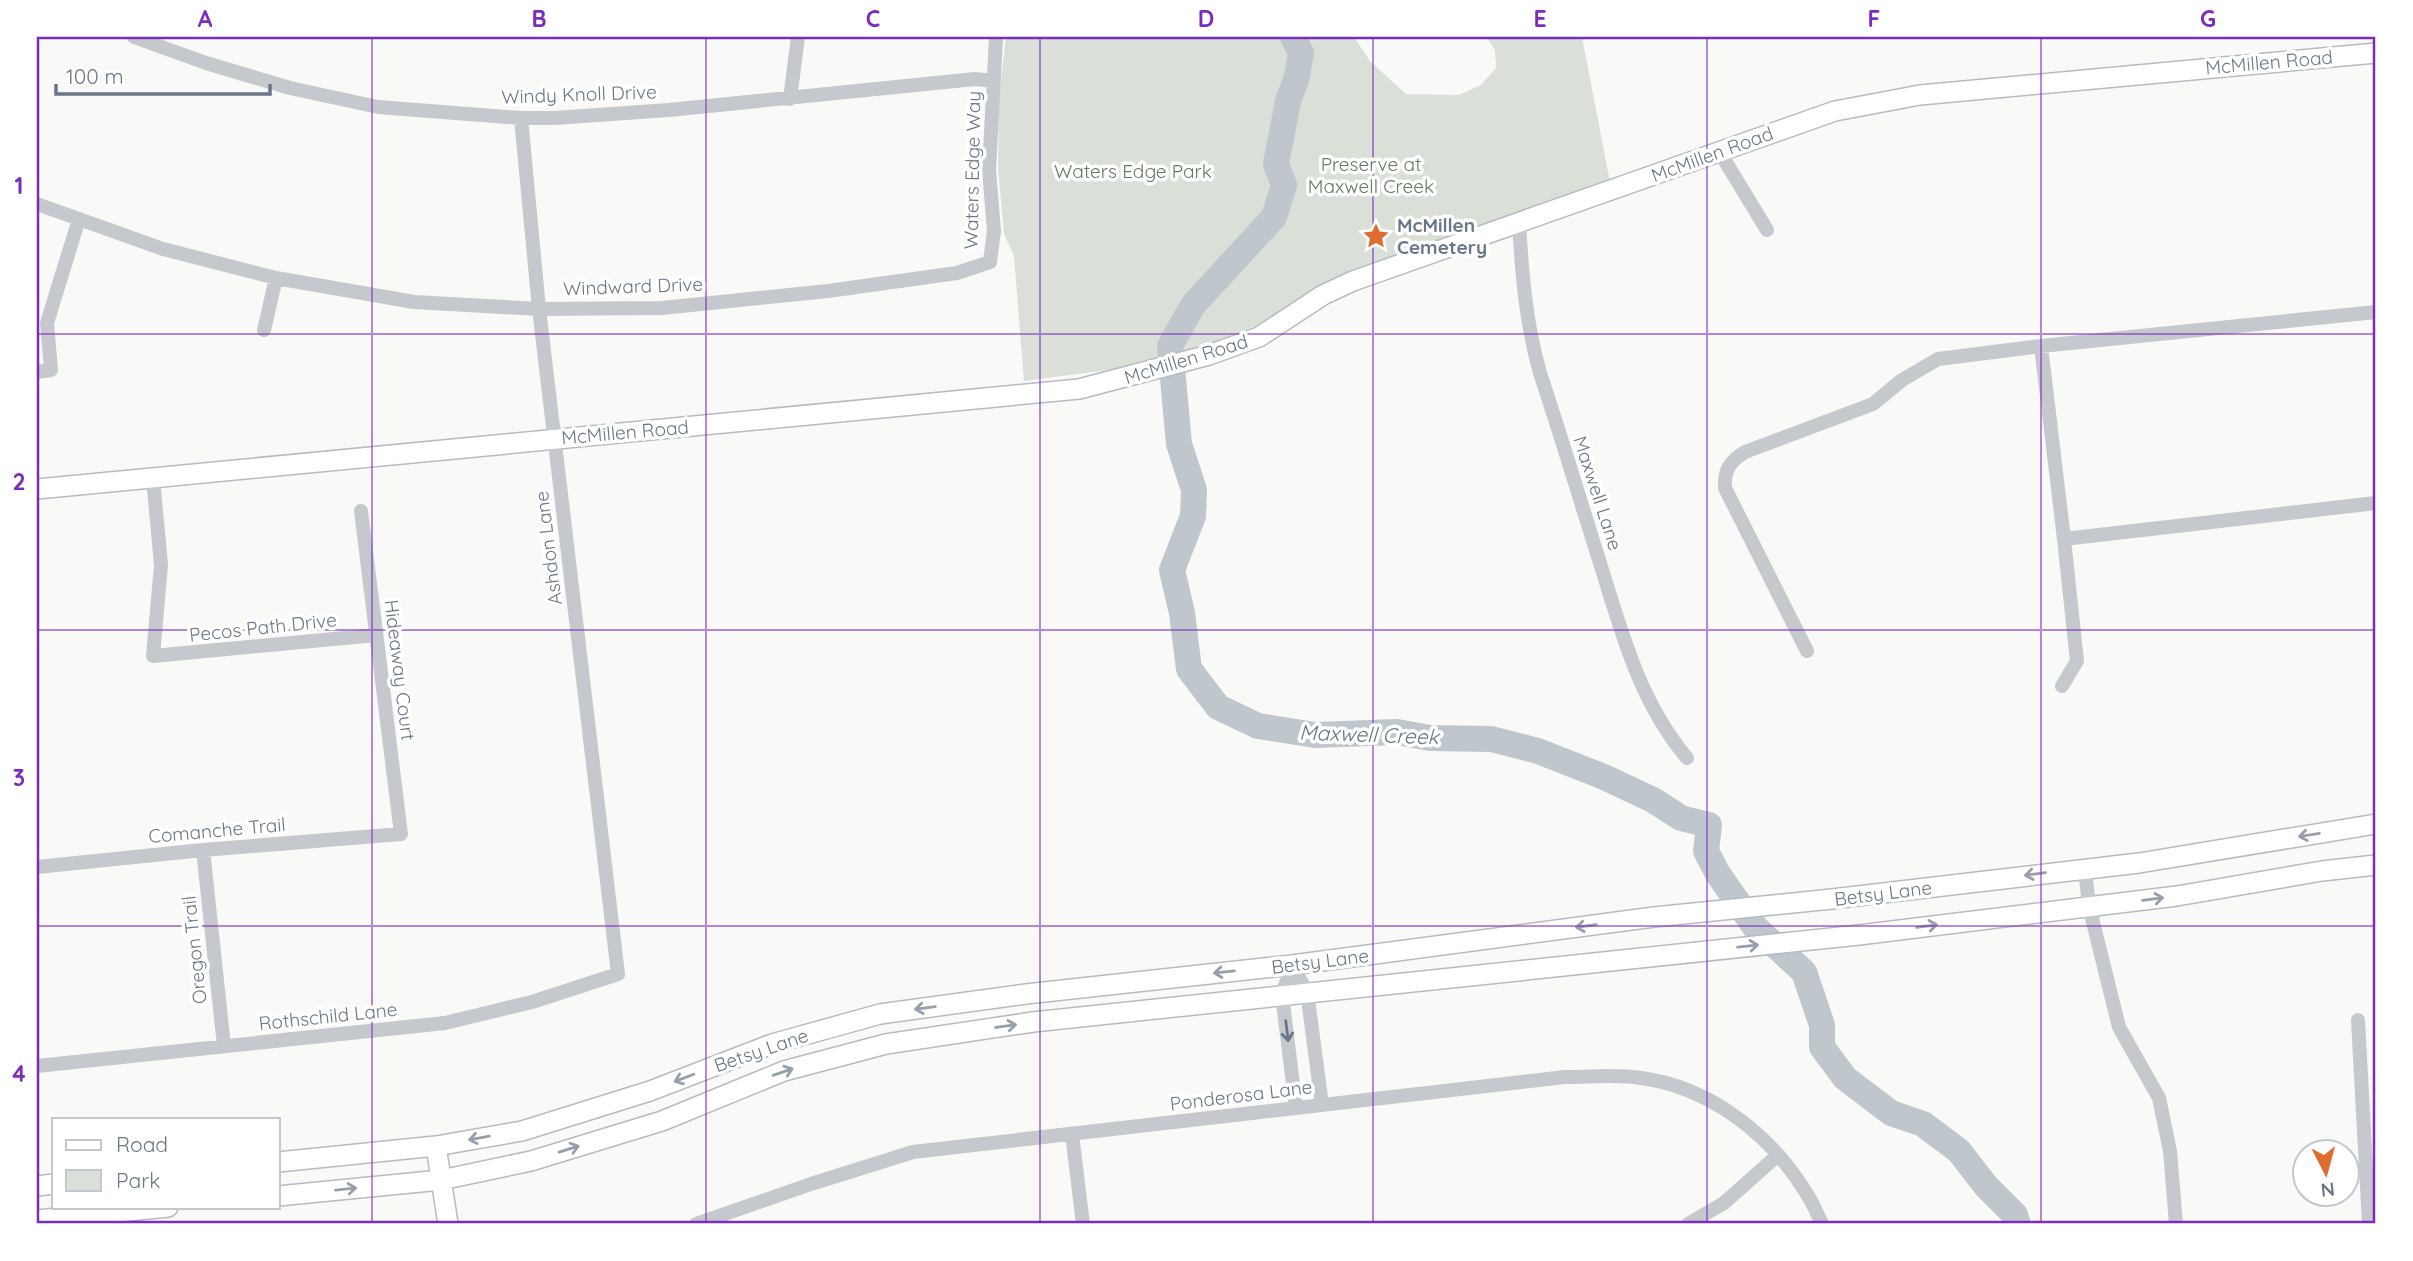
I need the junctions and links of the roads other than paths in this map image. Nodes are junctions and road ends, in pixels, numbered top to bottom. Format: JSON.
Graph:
{"nodes":[{"id":1,"x":134,"y":37,"type":"edge"},
{"id":2,"x":798,"y":37,"type":"edge"},
{"id":3,"x":996,"y":37,"type":"edge"},
{"id":4,"x":2376,"y":53,"type":"edge"},
{"id":5,"x":993,"y":81,"type":"junction"},
{"id":6,"x":790,"y":99,"type":"junction"},
{"id":7,"x":521,"y":118,"type":"junction"},
{"id":8,"x":1719,"y":151,"type":"junction"},
{"id":9,"x":37,"y":204,"type":"edge"},
{"id":10,"x":79,"y":219,"type":"junction"},
{"id":11,"x":1519,"y":223,"type":"junction"},
{"id":12,"x":1767,"y":230,"type":"dead end"},
{"id":13,"x":989,"y":262,"type":"joint"},
{"id":14,"x":276,"y":278,"type":"junction"},
{"id":15,"x":539,"y":309,"type":"junction"},
{"id":16,"x":2376,"y":312,"type":"edge"},
{"id":17,"x":264,"y":330,"type":"dead end"},
{"id":18,"x":2041,"y":346,"type":"junction"},
{"id":19,"x":44,"y":371,"type":"edge"},
{"id":20,"x":555,"y":438,"type":"junction"},
{"id":21,"x":153,"y":478,"type":"junction"},
{"id":22,"x":37,"y":489,"type":"edge"},
{"id":23,"x":2376,"y":503,"type":"edge"},
{"id":24,"x":361,"y":511,"type":"dead end"},
{"id":25,"x":2064,"y":539,"type":"junction"},
{"id":26,"x":376,"y":635,"type":"junction"},
{"id":27,"x":1807,"y":651,"type":"dead end"},
{"id":28,"x":2062,"y":686,"type":"dead end"},
{"id":29,"x":1687,"y":758,"type":"dead end"},
{"id":30,"x":2376,"y":824,"type":"edge"},
{"id":31,"x":401,"y":834,"type":"joint"},
{"id":32,"x":203,"y":850,"type":"junction"},
{"id":33,"x":2376,"y":865,"type":"edge"},
{"id":34,"x":37,"y":867,"type":"edge"},
{"id":35,"x":2085,"y":869,"type":"junction"},
{"id":36,"x":2089,"y":906,"type":"junction"},
{"id":37,"x":1292,"y":965,"type":"junction"},
{"id":38,"x":618,"y":974,"type":"joint"},
{"id":39,"x":1307,"y":992,"type":"junction"},
{"id":40,"x":1282,"y":995,"type":"junction"},
{"id":41,"x":2358,"y":1020,"type":"dead end"},
{"id":42,"x":224,"y":1046,"type":"junction"},
{"id":43,"x":37,"y":1066,"type":"edge"},
{"id":44,"x":1322,"y":1105,"type":"junction"},
{"id":45,"x":1296,"y":1108,"type":"junction"},
{"id":46,"x":1072,"y":1134,"type":"junction"},
{"id":47,"x":436,"y":1146,"type":"junction"},
{"id":48,"x":1778,"y":1155,"type":"junction"},
{"id":49,"x":280,"y":1162,"type":"edge"},
{"id":50,"x":441,"y":1180,"type":"junction"},
{"id":51,"x":280,"y":1196,"type":"edge"},
{"id":52,"x":158,"y":1208,"type":"edge"},
{"id":53,"x":37,"y":1220,"type":"edge"},
{"id":54,"x":448,"y":1224,"type":"edge"},
{"id":55,"x":696,"y":1224,"type":"edge"},
{"id":56,"x":1083,"y":1224,"type":"edge"},
{"id":57,"x":1688,"y":1224,"type":"edge"},
{"id":58,"x":1822,"y":1224,"type":"edge"},
{"id":59,"x":2176,"y":1224,"type":"edge"},
{"id":60,"x":2369,"y":1224,"type":"edge"}],
"edges":[{"from":1,"to":7,"type":"street","name":"Windy Knoll Drive"},
{"from":2,"to":6,"type":"street"},
{"from":3,"to":5,"type":"street","name":"Waters Edge Way"},
{"from":4,"to":8,"type":"main road","name":"McMillen Road"},
{"from":5,"to":6,"type":"street","name":"Windy Knoll Drive"},
{"from":5,"to":13,"type":"street","name":"Waters Edge Way"},
{"from":6,"to":7,"type":"street","name":"Windy Knoll Drive"},
{"from":7,"to":15,"type":"street","name":"Ashdon Lane"},
{"from":8,"to":11,"type":"main road","name":"McMillen Road"},
{"from":8,"to":12,"type":"street"},
{"from":9,"to":10,"type":"street","name":"Windward Drive"},
{"from":10,"to":14,"type":"street","name":"Windward Drive"},
{"from":10,"to":19,"type":"street"},
{"from":11,"to":20,"type":"main road","name":"McMillen Road"},
{"from":11,"to":29,"type":"street","name":"Maxwell Lane"},
{"from":13,"to":15,"type":"street","name":"Windward Drive"},
{"from":14,"to":15,"type":"street","name":"Windward Drive"},
{"from":14,"to":17,"type":"street"},
{"from":15,"to":20,"type":"street","name":"Ashdon Lane"},
{"from":16,"to":18,"type":"street"},
{"from":18,"to":25,"type":"street"},
{"from":18,"to":27,"type":"street"},
{"from":20,"to":21,"type":"main road","name":"McMillen Road"},
{"from":20,"to":38,"type":"street","name":"Ashdon Lane"},
{"from":21,"to":22,"type":"main road","name":"McMillen Road"},
{"from":21,"to":26,"type":"street","name":"Pecos Path Drive"},
{"from":23,"to":25,"type":"street"},
{"from":24,"to":26,"type":"street","name":"Hideaway Court"},
{"from":25,"to":28,"type":"street"},
{"from":26,"to":31,"type":"street","name":"Hideaway Court"},
{"from":30,"to":35,"type":"main road","name":"Betsy Lane","one_way":true},
{"from":31,"to":32,"type":"street","name":"Comanche Trail"},
{"from":32,"to":34,"type":"street","name":"Comanche Trail"},
{"from":32,"to":42,"type":"street","name":"Oregon Trail"},
{"from":36,"to":33,"type":"main road","name":"Betsy Lane","one_way":true},
{"from":35,"to":36,"type":"street"},
{"from":35,"to":37,"type":"main road","name":"Betsy Lane","one_way":true},
{"from":39,"to":36,"type":"main road","name":"Betsy Lane","one_way":true},
{"from":36,"to":59,"type":"street"},
{"from":37,"to":39,"type":"street"},
{"from":37,"to":40,"type":"street"},
{"from":37,"to":47,"type":"main road","name":"Betsy Lane","one_way":true},
{"from":38,"to":42,"type":"street","name":"Rothschild Lane"},
{"from":39,"to":40,"type":"main road","name":"Betsy Lane"},
{"from":39,"to":44,"type":"street"},
{"from":40,"to":45,"type":"street","one_way":true},
{"from":50,"to":40,"type":"main road","name":"Betsy Lane","one_way":true},
{"from":41,"to":60,"type":"street"},
{"from":42,"to":43,"type":"street","name":"Rothschild Lane"},
{"from":44,"to":45,"type":"street","name":"Ponderosa Lane"},
{"from":44,"to":48,"type":"street","name":"Ponderosa Lane"},
{"from":45,"to":46,"type":"street","name":"Ponderosa Lane"},
{"from":46,"to":55,"type":"street","name":"Ponderosa Lane"},
{"from":46,"to":56,"type":"street"},
{"from":47,"to":49,"type":"main road","name":"Betsy Lane"},
{"from":47,"to":50,"type":"main road"},
{"from":48,"to":57,"type":"street"},
{"from":48,"to":58,"type":"street","name":"Ponderosa Lane"},
{"from":51,"to":50,"type":"main road","name":"Betsy Lane","one_way":true},
{"from":50,"to":54,"type":"main road"},
{"from":52,"to":53,"type":"main road"}]}
